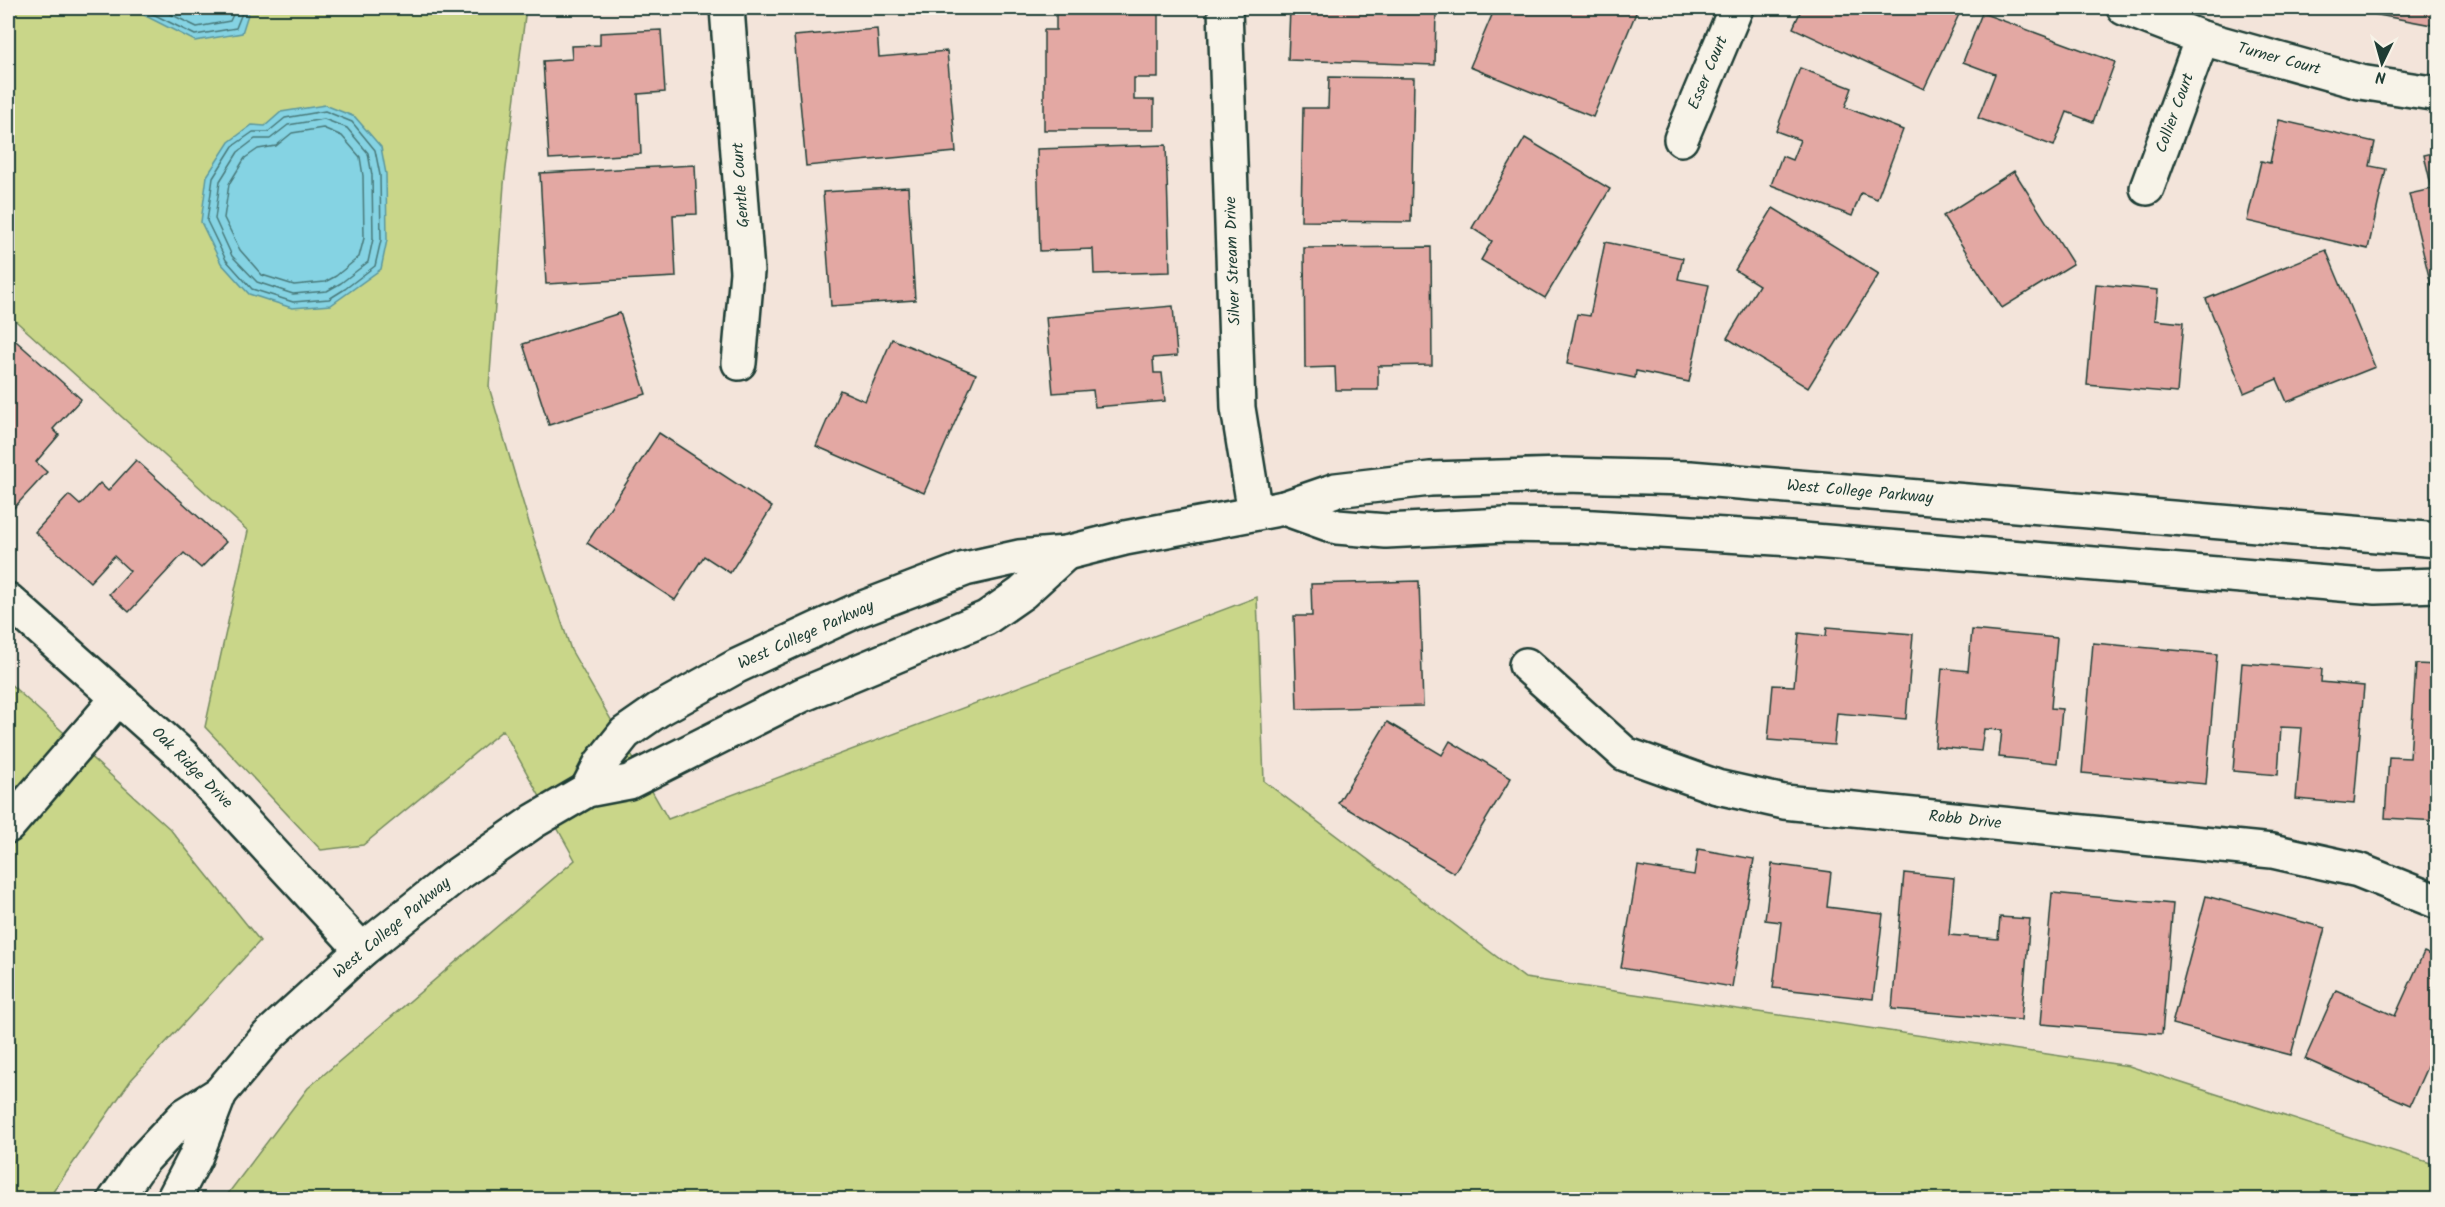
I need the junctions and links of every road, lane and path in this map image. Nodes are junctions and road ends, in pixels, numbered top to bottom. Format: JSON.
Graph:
{"nodes":[{"id":1,"x":727,"y":8,"type":"edge"},
{"id":2,"x":1225,"y":8,"type":"edge"},
{"id":3,"x":1736,"y":8,"type":"edge"},
{"id":4,"x":2124,"y":8,"type":"edge"},
{"id":5,"x":2202,"y":38,"type":"junction"},
{"id":6,"x":2438,"y":94,"type":"edge"},
{"id":7,"x":1681,"y":139,"type":"dead end"},
{"id":8,"x":2147,"y":188,"type":"dead end"},
{"id":9,"x":739,"y":363,"type":"dead end"},
{"id":10,"x":1270,"y":510,"type":"junction"},
{"id":11,"x":2438,"y":540,"type":"edge"},
{"id":12,"x":1066,"y":553,"type":"junction"},
{"id":13,"x":2438,"y":585,"type":"edge"},
{"id":14,"x":8,"y":600,"type":"edge"},
{"id":15,"x":1526,"y":665,"type":"dead end"},
{"id":16,"x":118,"y":698,"type":"junction"},
{"id":17,"x":587,"y":790,"type":"junction"},
{"id":18,"x":8,"y":826,"type":"edge"},
{"id":19,"x":2438,"y":902,"type":"edge"},
{"id":20,"x":362,"y":951,"type":"junction"},
{"id":21,"x":220,"y":1093,"type":"junction"},
{"id":22,"x":115,"y":1200,"type":"edge"},
{"id":23,"x":173,"y":1200,"type":"edge"}],
"edges":[{"from":1,"to":9,"type":"street","name":"Gentle Court"},
{"from":2,"to":10,"type":"street","name":"Silver Stream Drive"},
{"from":3,"to":7,"type":"street","name":"Esser Court"},
{"from":4,"to":5,"type":"street","name":"Turner Court"},
{"from":5,"to":6,"type":"street","name":"Turner Court"},
{"from":5,"to":8,"type":"street","name":"Collier Court"},
{"from":10,"to":11,"type":"street","name":"West College Parkway"},
{"from":10,"to":12,"type":"street","name":"West College Parkway"},
{"from":10,"to":13,"type":"street"},
{"from":12,"to":17,"type":"street","name":"West College Parkway"},
{"from":12,"to":17,"type":"street","name":"West College Parkway"},
{"from":14,"to":16,"type":"street","name":"Oak Ridge Drive"},
{"from":15,"to":19,"type":"street","name":"Robb Drive"},
{"from":16,"to":18,"type":"street"},
{"from":16,"to":20,"type":"street","name":"Oak Ridge Drive"},
{"from":17,"to":20,"type":"street","name":"West College Parkway"},
{"from":20,"to":21,"type":"street","name":"West College Parkway"},
{"from":21,"to":22,"type":"street","name":"West College Parkway"},
{"from":21,"to":23,"type":"street","name":"West College Parkway"}]}
